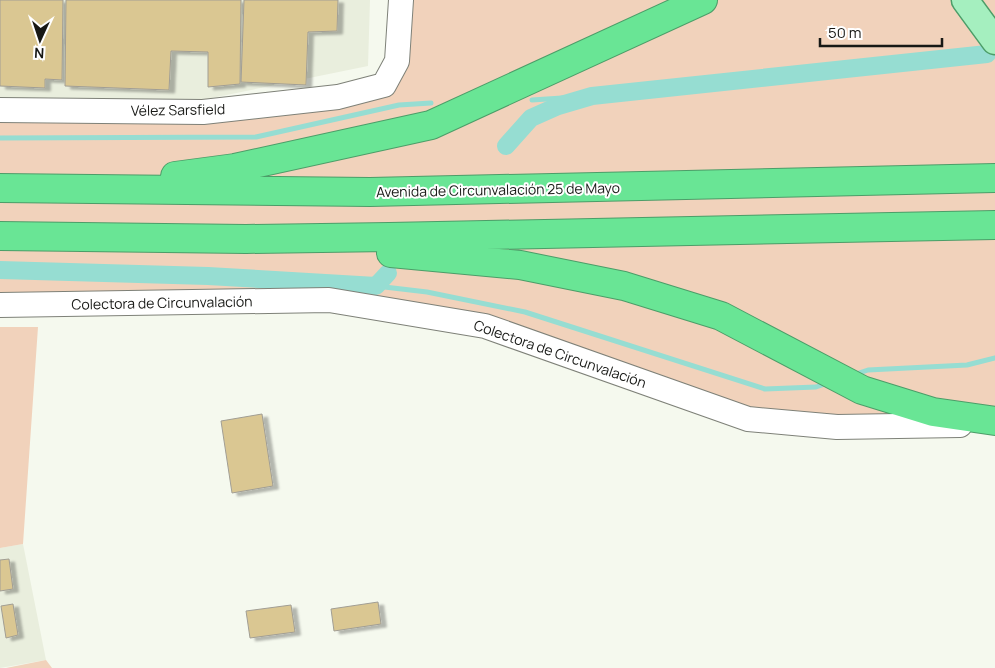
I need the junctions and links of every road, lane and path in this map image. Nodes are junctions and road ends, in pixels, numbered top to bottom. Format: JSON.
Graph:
{"nodes":[{"id":1,"x":400,"y":0,"type":"edge"},
{"id":2,"x":703,"y":0,"type":"edge"},
{"id":3,"x":965,"y":0,"type":"edge"},
{"id":4,"x":995,"y":41,"type":"edge"},
{"id":5,"x":0,"y":110,"type":"edge"},
{"id":6,"x":995,"y":178,"type":"edge"},
{"id":7,"x":0,"y":188,"type":"edge"},
{"id":8,"x":64,"y":189,"type":"junction"},
{"id":9,"x":995,"y":225,"type":"edge"},
{"id":10,"x":0,"y":236,"type":"edge"},
{"id":11,"x":379,"y":244,"type":"junction"},
{"id":12,"x":0,"y":306,"type":"edge"},
{"id":13,"x":995,"y":422,"type":"edge"}],
"edges":[{"from":1,"to":5,"type":"main road","name":"Vélez Sarsfield"},
{"from":2,"to":8,"type":"highway"},
{"from":3,"to":4,"type":"main road"},
{"from":6,"to":8,"type":"highway","name":"Avenida de Circunvalación 25 de Mayo"},
{"from":7,"to":8,"type":"highway","name":"Avenida de Circunvalación 25 de Mayo"},
{"from":9,"to":11,"type":"highway"},
{"from":10,"to":11,"type":"highway"},
{"from":11,"to":13,"type":"highway"},
{"from":12,"to":13,"type":"main road","name":"Colectora de Circunvalación"}]}
